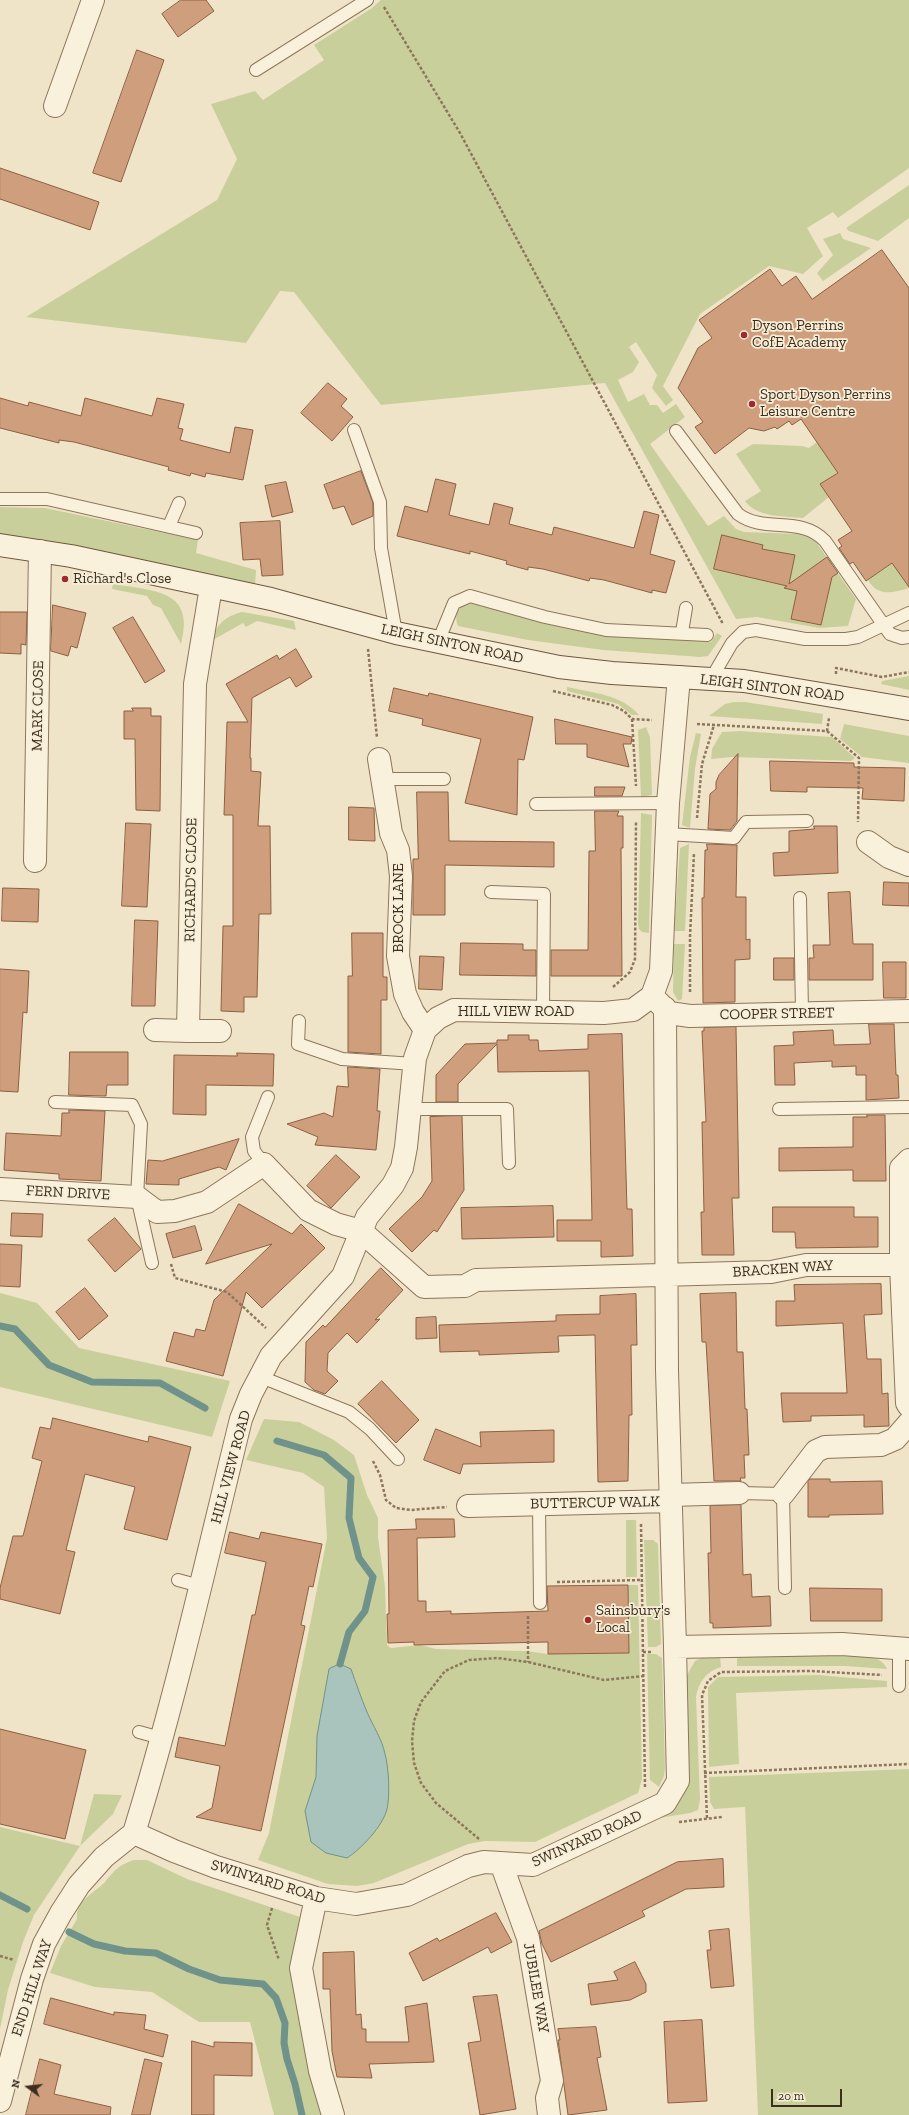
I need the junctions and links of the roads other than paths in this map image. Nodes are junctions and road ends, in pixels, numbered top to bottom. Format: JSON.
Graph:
{"nodes":[{"id":1,"x":93,"y":0,"type":"edge"},
{"id":2,"x":367,"y":0,"type":"edge"},
{"id":3,"x":256,"y":70,"type":"dead end"},
{"id":4,"x":55,"y":106,"type":"dead end"},
{"id":5,"x":354,"y":430,"type":"dead end"},
{"id":6,"x":676,"y":431,"type":"dead end"},
{"id":7,"x":0,"y":500,"type":"edge"},
{"id":8,"x":179,"y":503,"type":"dead end"},
{"id":9,"x":170,"y":526,"type":"junction"},
{"id":10,"x":196,"y":533,"type":"dead end"},
{"id":11,"x":0,"y":545,"type":"edge"},
{"id":12,"x":40,"y":551,"type":"junction"},
{"id":13,"x":211,"y":587,"type":"junction"},
{"id":14,"x":686,"y":608,"type":"dead end"},
{"id":15,"x":909,"y":613,"type":"edge"},
{"id":16,"x":884,"y":626,"type":"junction"},
{"id":17,"x":682,"y":632,"type":"junction"},
{"id":18,"x":396,"y":633,"type":"junction"},
{"id":19,"x":707,"y":635,"type":"dead end"},
{"id":20,"x":909,"y":637,"type":"edge"},
{"id":21,"x":438,"y":642,"type":"junction"},
{"id":22,"x":679,"y":677,"type":"junction"},
{"id":23,"x":711,"y":679,"type":"junction"},
{"id":24,"x":909,"y":709,"type":"edge"},
{"id":25,"x":380,"y":769,"type":"joint"},
{"id":26,"x":444,"y":779,"type":"dead end"},
{"id":27,"x":668,"y":803,"type":"junction"},
{"id":28,"x":536,"y":804,"type":"dead end"},
{"id":29,"x":807,"y":821,"type":"dead end"},
{"id":30,"x":667,"y":834,"type":"junction"},
{"id":31,"x":868,"y":842,"type":"road end"},
{"id":32,"x":35,"y":861,"type":"dead end"},
{"id":33,"x":909,"y":865,"type":"edge"},
{"id":34,"x":490,"y":892,"type":"dead end"},
{"id":35,"x":800,"y":898,"type":"dead end"},
{"id":36,"x":658,"y":1002,"type":"junction"},
{"id":37,"x":543,"y":1011,"type":"junction"},
{"id":38,"x":909,"y":1011,"type":"edge"},
{"id":39,"x":802,"y":1013,"type":"junction"},
{"id":40,"x":299,"y":1021,"type":"dead end"},
{"id":41,"x":154,"y":1030,"type":"dead end"},
{"id":42,"x":425,"y":1030,"type":"junction"},
{"id":43,"x":188,"y":1031,"type":"junction"},
{"id":44,"x":220,"y":1032,"type":"dead end"},
{"id":45,"x":414,"y":1064,"type":"junction"},
{"id":46,"x":268,"y":1097,"type":"dead end"},
{"id":47,"x":55,"y":1102,"type":"dead end"},
{"id":48,"x":909,"y":1107,"type":"edge"},
{"id":49,"x":410,"y":1109,"type":"junction"},
{"id":50,"x":779,"y":1109,"type":"dead end"},
{"id":51,"x":909,"y":1160,"type":"edge"},
{"id":52,"x":509,"y":1163,"type":"dead end"},
{"id":53,"x":264,"y":1164,"type":"junction"},
{"id":54,"x":0,"y":1189,"type":"edge"},
{"id":55,"x":137,"y":1197,"type":"junction"},
{"id":56,"x":361,"y":1231,"type":"junction"},
{"id":57,"x":152,"y":1263,"type":"dead end"},
{"id":58,"x":902,"y":1265,"type":"junction"},
{"id":59,"x":667,"y":1274,"type":"junction"},
{"id":60,"x":261,"y":1377,"type":"junction"},
{"id":61,"x":909,"y":1406,"type":"edge"},
{"id":62,"x":909,"y":1423,"type":"edge"},
{"id":63,"x":398,"y":1458,"type":"dead end"},
{"id":64,"x":739,"y":1493,"type":"joint"},
{"id":65,"x":783,"y":1494,"type":"junction"},
{"id":66,"x":671,"y":1498,"type":"junction"},
{"id":67,"x":539,"y":1504,"type":"junction"},
{"id":68,"x":468,"y":1506,"type":"road end"},
{"id":69,"x":178,"y":1580,"type":"dead end"},
{"id":70,"x":200,"y":1586,"type":"junction"},
{"id":71,"x":785,"y":1588,"type":"dead end"},
{"id":72,"x":540,"y":1604,"type":"dead end"},
{"id":73,"x":675,"y":1647,"type":"junction"},
{"id":74,"x":904,"y":1648,"type":"edge"},
{"id":75,"x":899,"y":1681,"type":"road end"},
{"id":76,"x":140,"y":1732,"type":"dead end"},
{"id":77,"x":161,"y":1738,"type":"junction"},
{"id":78,"x":134,"y":1833,"type":"junction"},
{"id":79,"x":501,"y":1863,"type":"junction"},
{"id":80,"x":316,"y":1898,"type":"junction"},
{"id":81,"x":0,"y":2101,"type":"edge"},
{"id":82,"x":333,"y":2115,"type":"edge"},
{"id":83,"x":549,"y":2115,"type":"edge"}],
"edges":[{"from":1,"to":4,"type":"street"},
{"from":2,"to":3,"type":"lane"},
{"from":5,"to":18,"type":"lane"},
{"from":6,"to":16,"type":"lane"},
{"from":7,"to":9,"type":"lane"},
{"from":8,"to":9,"type":"lane"},
{"from":9,"to":10,"type":"lane"},
{"from":11,"to":12,"type":"street","name":"LEIGH SINTON ROAD"},
{"from":12,"to":13,"type":"street","name":"LEIGH SINTON ROAD"},
{"from":12,"to":32,"type":"street","name":"MARK CLOSE"},
{"from":13,"to":18,"type":"street","name":"LEIGH SINTON ROAD"},
{"from":13,"to":43,"type":"street","name":"RICHARD'S CLOSE"},
{"from":14,"to":17,"type":"lane"},
{"from":15,"to":16,"type":"lane"},
{"from":16,"to":20,"type":"lane"},
{"from":16,"to":23,"type":"lane"},
{"from":17,"to":19,"type":"lane"},
{"from":17,"to":21,"type":"lane"},
{"from":18,"to":21,"type":"street","name":"LEIGH SINTON ROAD"},
{"from":21,"to":22,"type":"street","name":"LEIGH SINTON ROAD"},
{"from":22,"to":23,"type":"street","name":"LEIGH SINTON ROAD"},
{"from":22,"to":27,"type":"street"},
{"from":23,"to":24,"type":"street","name":"LEIGH SINTON ROAD"},
{"from":25,"to":26,"type":"lane"},
{"from":25,"to":42,"type":"street","name":"BROCK LANE"},
{"from":27,"to":28,"type":"lane"},
{"from":27,"to":30,"type":"street"},
{"from":29,"to":30,"type":"lane"},
{"from":30,"to":36,"type":"street"},
{"from":31,"to":33,"type":"street"},
{"from":34,"to":37,"type":"lane"},
{"from":35,"to":39,"type":"lane"},
{"from":36,"to":37,"type":"street","name":"HILL VIEW ROAD"},
{"from":36,"to":39,"type":"street","name":"COOPER STREET"},
{"from":36,"to":59,"type":"street"},
{"from":37,"to":42,"type":"street","name":"HILL VIEW ROAD"},
{"from":38,"to":39,"type":"street","name":"COOPER STREET"},
{"from":40,"to":45,"type":"lane"},
{"from":41,"to":43,"type":"street"},
{"from":42,"to":45,"type":"street","name":"HILL VIEW ROAD"},
{"from":43,"to":44,"type":"street"},
{"from":45,"to":49,"type":"street","name":"HILL VIEW ROAD"},
{"from":46,"to":53,"type":"lane"},
{"from":47,"to":55,"type":"lane"},
{"from":48,"to":50,"type":"lane"},
{"from":49,"to":52,"type":"lane"},
{"from":49,"to":56,"type":"street","name":"HILL VIEW ROAD"},
{"from":51,"to":58,"type":"street"},
{"from":53,"to":55,"type":"street"},
{"from":53,"to":56,"type":"street"},
{"from":54,"to":55,"type":"street","name":"FERN DRIVE"},
{"from":55,"to":57,"type":"lane"},
{"from":56,"to":59,"type":"street","name":"BRACKEN WAY"},
{"from":56,"to":60,"type":"street","name":"HILL VIEW ROAD"},
{"from":58,"to":59,"type":"street","name":"BRACKEN WAY"},
{"from":58,"to":61,"type":"street"},
{"from":59,"to":66,"type":"street"},
{"from":60,"to":63,"type":"lane"},
{"from":60,"to":70,"type":"street","name":"HILL VIEW ROAD"},
{"from":62,"to":65,"type":"street"},
{"from":64,"to":65,"type":"lane"},
{"from":64,"to":66,"type":"street"},
{"from":65,"to":71,"type":"lane"},
{"from":66,"to":67,"type":"street","name":"BUTTERCUP WALK"},
{"from":66,"to":73,"type":"street","name":"BUTTERCUP WALK"},
{"from":67,"to":68,"type":"street","name":"BUTTERCUP WALK"},
{"from":67,"to":72,"type":"lane"},
{"from":69,"to":70,"type":"lane"},
{"from":70,"to":77,"type":"street","name":"HILL VIEW ROAD"},
{"from":73,"to":74,"type":"street"},
{"from":73,"to":79,"type":"street","name":"SWINYARD ROAD"},
{"from":74,"to":75,"type":"lane"},
{"from":76,"to":77,"type":"lane"},
{"from":77,"to":78,"type":"street","name":"HILL VIEW ROAD"},
{"from":78,"to":80,"type":"street","name":"SWINYARD ROAD"},
{"from":78,"to":81,"type":"street","name":"END HILL WAY"},
{"from":79,"to":80,"type":"street","name":"SWINYARD ROAD"},
{"from":79,"to":83,"type":"street","name":"JUBILEE WAY"},
{"from":80,"to":82,"type":"street"}]}
